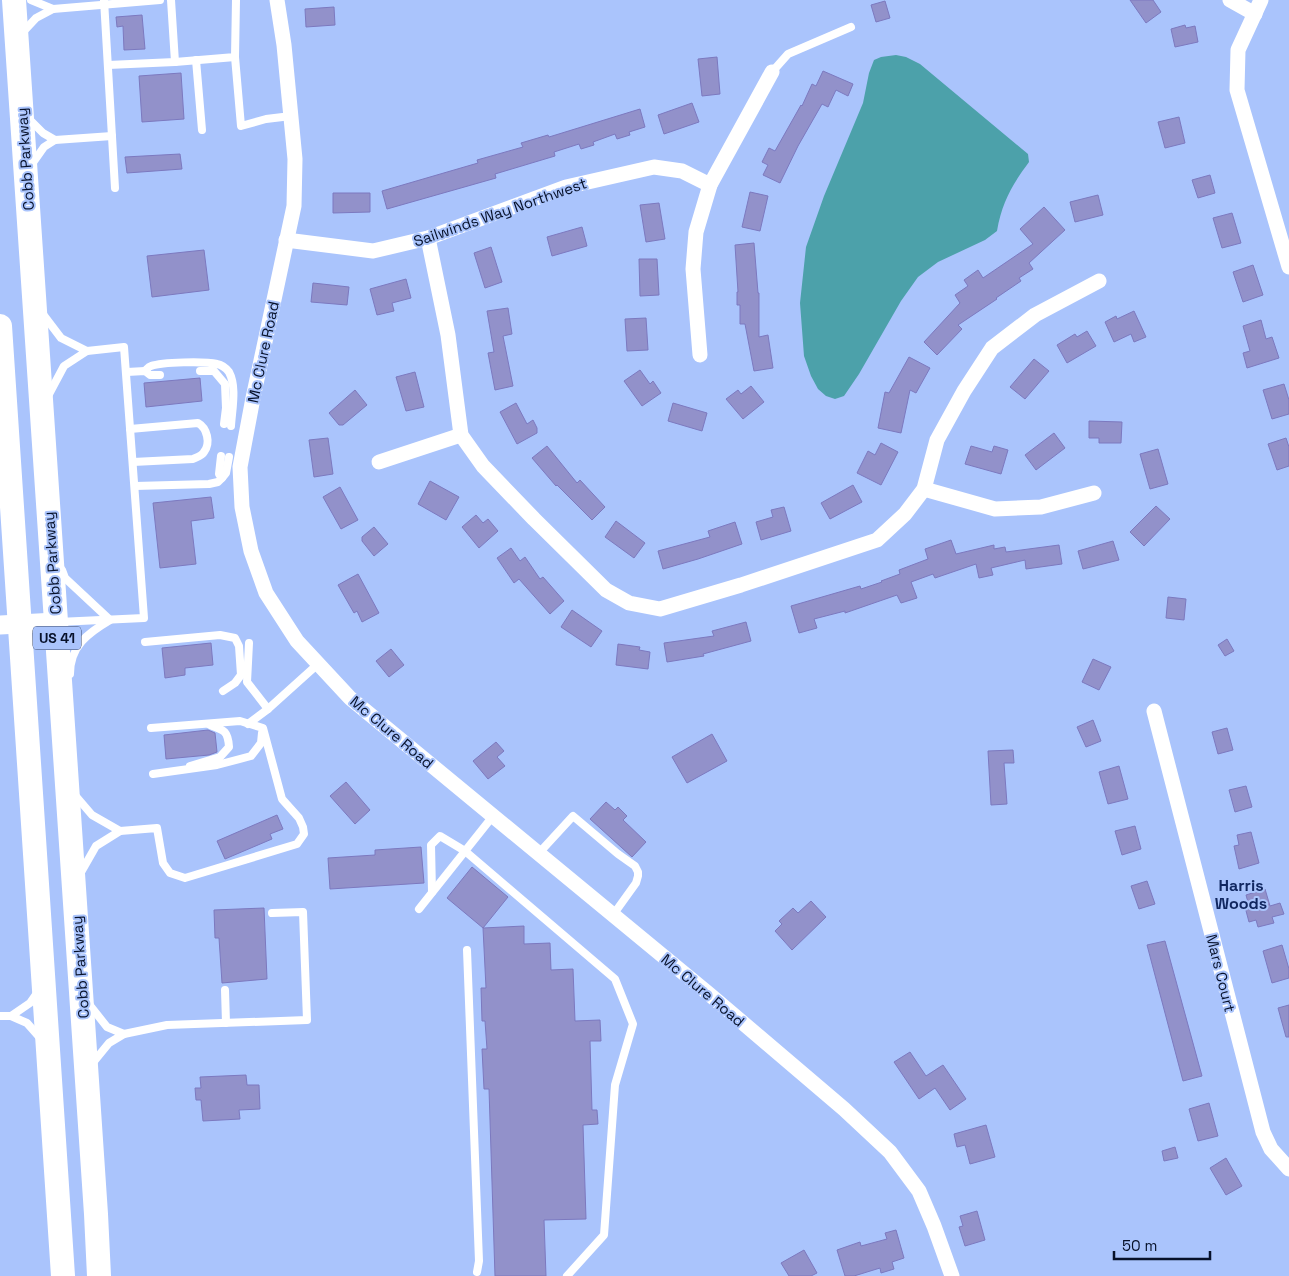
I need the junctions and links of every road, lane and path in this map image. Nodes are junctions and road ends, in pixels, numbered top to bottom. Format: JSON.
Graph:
{"nodes":[{"id":1,"x":14,"y":0,"type":"edge"},
{"id":2,"x":31,"y":0,"type":"edge"},
{"id":3,"x":160,"y":0,"type":"edge"},
{"id":4,"x":170,"y":0,"type":"edge"},
{"id":5,"x":236,"y":0,"type":"edge"},
{"id":6,"x":277,"y":0,"type":"edge"},
{"id":7,"x":1230,"y":0,"type":"edge"},
{"id":8,"x":104,"y":2,"type":"edge"},
{"id":9,"x":1258,"y":7,"type":"edge"},
{"id":10,"x":53,"y":8,"type":"junction"},
{"id":11,"x":851,"y":26,"type":"dead end"},
{"id":12,"x":17,"y":38,"type":"junction"},
{"id":13,"x":235,"y":57,"type":"junction"},
{"id":14,"x":196,"y":60,"type":"junction"},
{"id":15,"x":175,"y":62,"type":"junction"},
{"id":16,"x":108,"y":65,"type":"junction"},
{"id":17,"x":772,"y":72,"type":"joint"},
{"id":18,"x":22,"y":110,"type":"junction"},
{"id":19,"x":291,"y":116,"type":"junction"},
{"id":20,"x":202,"y":130,"type":"dead end"},
{"id":21,"x":112,"y":136,"type":"junction"},
{"id":22,"x":55,"y":140,"type":"junction"},
{"id":23,"x":26,"y":172,"type":"junction"},
{"id":24,"x":710,"y":185,"type":"junction"},
{"id":25,"x":115,"y":188,"type":"dead end"},
{"id":26,"x":428,"y":238,"type":"junction"},
{"id":27,"x":286,"y":240,"type":"junction"},
{"id":28,"x":1289,"y":267,"type":"edge"},
{"id":29,"x":1099,"y":281,"type":"dead end"},
{"id":30,"x":35,"y":303,"type":"junction"},
{"id":31,"x":0,"y":326,"type":"edge"},
{"id":32,"x":87,"y":351,"type":"junction"},
{"id":33,"x":700,"y":355,"type":"dead end"},
{"id":34,"x":145,"y":371,"type":"junction"},
{"id":35,"x":200,"y":371,"type":"dead end"},
{"id":36,"x":127,"y":372,"type":"junction"},
{"id":37,"x":160,"y":375,"type":"dead end"},
{"id":38,"x":3,"y":395,"type":"edge"},
{"id":39,"x":42,"y":406,"type":"junction"},
{"id":40,"x":130,"y":429,"type":"junction"},
{"id":41,"x":461,"y":435,"type":"junction"},
{"id":42,"x":225,"y":456,"type":"dead end"},
{"id":43,"x":133,"y":462,"type":"junction"},
{"id":44,"x":379,"y":462,"type":"dead end"},
{"id":45,"x":135,"y":486,"type":"junction"},
{"id":46,"x":924,"y":489,"type":"junction"},
{"id":47,"x":1094,"y":493,"type":"dead end"},
{"id":48,"x":51,"y":543,"type":"junction"},
{"id":49,"x":110,"y":620,"type":"junction"},
{"id":50,"x":56,"y":622,"type":"junction"},
{"id":51,"x":10,"y":624,"type":"edge"},
{"id":52,"x":145,"y":642,"type":"dead end"},
{"id":53,"x":248,"y":643,"type":"dead end"},
{"id":54,"x":318,"y":664,"type":"junction"},
{"id":55,"x":70,"y":686,"type":"dead end"},
{"id":56,"x":223,"y":691,"type":"dead end"},
{"id":57,"x":268,"y":709,"type":"junction"},
{"id":58,"x":1154,"y":711,"type":"dead end"},
{"id":59,"x":207,"y":724,"type":"junction"},
{"id":60,"x":248,"y":724,"type":"junction"},
{"id":61,"x":150,"y":728,"type":"dead end"},
{"id":62,"x":263,"y":728,"type":"junction"},
{"id":63,"x":181,"y":770,"type":"junction"},
{"id":64,"x":153,"y":774,"type":"dead end"},
{"id":65,"x":68,"y":786,"type":"junction"},
{"id":66,"x":493,"y":816,"type":"junction"},
{"id":67,"x":120,"y":831,"type":"junction"},
{"id":68,"x":465,"y":851,"type":"junction"},
{"id":69,"x":539,"y":853,"type":"junction"},
{"id":70,"x":74,"y":885,"type":"junction"},
{"id":71,"x":432,"y":892,"type":"junction"},
{"id":72,"x":419,"y":910,"type":"dead end"},
{"id":73,"x":272,"y":913,"type":"dead end"},
{"id":74,"x":613,"y":915,"type":"junction"},
{"id":75,"x":467,"y":950,"type":"dead end"},
{"id":76,"x":44,"y":983,"type":"junction"},
{"id":77,"x":225,"y":990,"type":"dead end"},
{"id":78,"x":82,"y":995,"type":"junction"},
{"id":79,"x":0,"y":1016,"type":"edge"},
{"id":80,"x":11,"y":1016,"type":"junction"},
{"id":81,"x":226,"y":1023,"type":"junction"},
{"id":82,"x":124,"y":1034,"type":"junction"},
{"id":83,"x":49,"y":1049,"type":"junction"},
{"id":84,"x":87,"y":1071,"type":"junction"},
{"id":85,"x":56,"y":1152,"type":"junction"},
{"id":86,"x":1289,"y":1169,"type":"edge"},
{"id":87,"x":50,"y":1204,"type":"dead end"},
{"id":88,"x":477,"y":1272,"type":"dead end"},
{"id":89,"x":64,"y":1276,"type":"edge"},
{"id":90,"x":98,"y":1276,"type":"edge"},
{"id":91,"x":567,"y":1276,"type":"edge"},
{"id":92,"x":952,"y":1276,"type":"edge"}],
"edges":[{"from":1,"to":12,"type":"main road","name":"Cobb Parkway","number":"US 41"},
{"from":2,"to":10,"type":"lane"},
{"from":3,"to":8,"type":"lane"},
{"from":4,"to":15,"type":"lane"},
{"from":5,"to":13,"type":"lane"},
{"from":6,"to":19,"type":"street","name":"Mc Clure Road"},
{"from":7,"to":9,"type":"street"},
{"from":8,"to":10,"type":"lane"},
{"from":8,"to":16,"type":"lane"},
{"from":9,"to":28,"type":"street"},
{"from":10,"to":12,"type":"lane"},
{"from":11,"to":17,"type":"lane"},
{"from":12,"to":18,"type":"main road","name":"Cobb Parkway","number":"US 41"},
{"from":13,"to":14,"type":"lane"},
{"from":13,"to":19,"type":"lane"},
{"from":14,"to":15,"type":"lane"},
{"from":14,"to":20,"type":"lane"},
{"from":15,"to":16,"type":"lane"},
{"from":16,"to":21,"type":"lane"},
{"from":17,"to":24,"type":"street"},
{"from":18,"to":22,"type":"lane"},
{"from":18,"to":23,"type":"main road","name":"Cobb Parkway","number":"US 41"},
{"from":19,"to":27,"type":"street","name":"Mc Clure Road"},
{"from":21,"to":22,"type":"lane"},
{"from":21,"to":25,"type":"lane"},
{"from":22,"to":23,"type":"lane"},
{"from":23,"to":30,"type":"main road","name":"Cobb Parkway","number":"US 41"},
{"from":24,"to":26,"type":"street","name":"Sailwinds Way Northwest"},
{"from":24,"to":33,"type":"street"},
{"from":26,"to":27,"type":"street","name":"Sailwinds Way Northwest"},
{"from":26,"to":41,"type":"street"},
{"from":27,"to":54,"type":"street","name":"Mc Clure Road"},
{"from":29,"to":46,"type":"street"},
{"from":30,"to":32,"type":"lane"},
{"from":30,"to":39,"type":"main road","name":"Cobb Parkway","number":"US 41"},
{"from":31,"to":38,"type":"main road","number":"US 41"},
{"from":32,"to":36,"type":"lane"},
{"from":32,"to":39,"type":"lane"},
{"from":34,"to":35,"type":"lane"},
{"from":34,"to":36,"type":"lane"},
{"from":34,"to":37,"type":"lane"},
{"from":36,"to":40,"type":"lane"},
{"from":38,"to":51,"type":"main road","number":"US 41"},
{"from":39,"to":48,"type":"main road","name":"Cobb Parkway","number":"US 41"},
{"from":40,"to":43,"type":"lane"},
{"from":40,"to":43,"type":"lane"},
{"from":41,"to":44,"type":"street"},
{"from":41,"to":46,"type":"street"},
{"from":42,"to":45,"type":"lane"},
{"from":43,"to":45,"type":"lane"},
{"from":45,"to":49,"type":"lane"},
{"from":46,"to":47,"type":"street"},
{"from":48,"to":49,"type":"lane"},
{"from":48,"to":50,"type":"main road","name":"Cobb Parkway","number":"US 41"},
{"from":49,"to":50,"type":"lane"},
{"from":49,"to":55,"type":"lane"},
{"from":50,"to":51,"type":"street"},
{"from":50,"to":65,"type":"main road","name":"Cobb Parkway","number":"US 41"},
{"from":51,"to":76,"type":"main road","number":"US 41"},
{"from":52,"to":56,"type":"lane"},
{"from":53,"to":57,"type":"lane"},
{"from":54,"to":57,"type":"lane"},
{"from":54,"to":66,"type":"street","name":"Mc Clure Road"},
{"from":57,"to":60,"type":"lane"},
{"from":58,"to":86,"type":"street","name":"Mars Court"},
{"from":59,"to":60,"type":"lane"},
{"from":59,"to":61,"type":"lane"},
{"from":59,"to":63,"type":"lane"},
{"from":60,"to":62,"type":"lane"},
{"from":62,"to":63,"type":"lane"},
{"from":62,"to":67,"type":"lane"},
{"from":63,"to":64,"type":"lane"},
{"from":65,"to":67,"type":"lane"},
{"from":65,"to":70,"type":"main road","name":"Cobb Parkway","number":"US 41"},
{"from":66,"to":68,"type":"lane"},
{"from":66,"to":69,"type":"street","name":"Mc Clure Road"},
{"from":67,"to":70,"type":"lane"},
{"from":68,"to":71,"type":"lane"},
{"from":68,"to":71,"type":"lane"},
{"from":68,"to":91,"type":"lane"},
{"from":69,"to":74,"type":"street","name":"Mc Clure Road"},
{"from":69,"to":74,"type":"lane"},
{"from":70,"to":78,"type":"main road","name":"Cobb Parkway","number":"US 41"},
{"from":71,"to":72,"type":"lane"},
{"from":73,"to":81,"type":"lane"},
{"from":74,"to":92,"type":"street","name":"Mc Clure Road"},
{"from":75,"to":88,"type":"lane"},
{"from":76,"to":80,"type":"lane"},
{"from":76,"to":83,"type":"main road","number":"US 41"},
{"from":77,"to":81,"type":"lane"},
{"from":78,"to":82,"type":"lane"},
{"from":78,"to":84,"type":"main road","name":"Cobb Parkway","number":"US 41"},
{"from":79,"to":80,"type":"lane"},
{"from":80,"to":83,"type":"lane"},
{"from":81,"to":82,"type":"lane"},
{"from":82,"to":84,"type":"lane"},
{"from":83,"to":85,"type":"main road","number":"US 41"},
{"from":84,"to":90,"type":"main road","name":"Cobb Parkway","number":"US 41"},
{"from":85,"to":87,"type":"lane"},
{"from":85,"to":89,"type":"main road","number":"US 41"}]}
